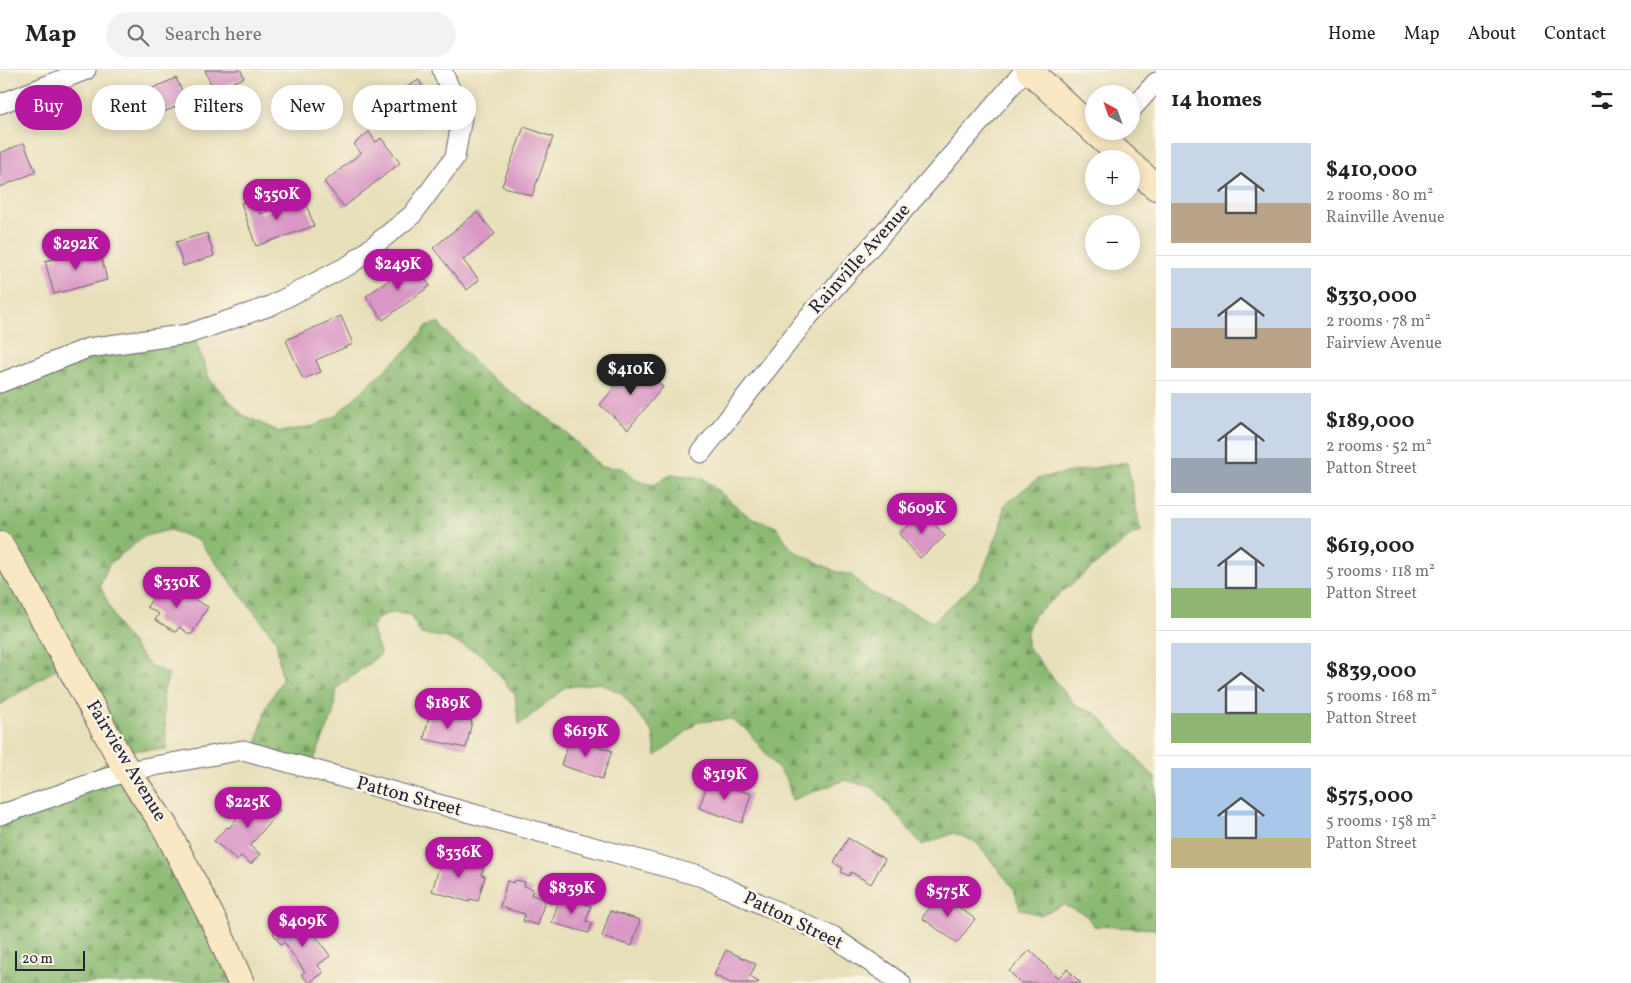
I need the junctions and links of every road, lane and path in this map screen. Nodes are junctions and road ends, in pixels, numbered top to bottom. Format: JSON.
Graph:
{"nodes":[{"id":1,"x":86,"y":70,"type":"edge"},
{"id":2,"x":442,"y":70,"type":"edge"},
{"id":3,"x":1025,"y":70,"type":"edge"},
{"id":4,"x":1029,"y":70,"type":"edge"},
{"id":5,"x":1156,"y":82,"type":"edge"},
{"id":6,"x":1140,"y":100,"type":"edge"},
{"id":7,"x":0,"y":104,"type":"edge"},
{"id":8,"x":1085,"y":119,"type":"edge"},
{"id":9,"x":1107,"y":140,"type":"edge"},
{"id":10,"x":1117,"y":150,"type":"edge"},
{"id":11,"x":1140,"y":172,"type":"edge"},
{"id":12,"x":1156,"y":187,"type":"edge"},
{"id":13,"x":0,"y":383,"type":"edge"},
{"id":14,"x":702,"y":453,"type":"dead end"},
{"id":15,"x":0,"y":545,"type":"edge"},
{"id":16,"x":127,"y":771,"type":"junction"},
{"id":17,"x":0,"y":815,"type":"edge"},
{"id":18,"x":241,"y":983,"type":"edge"},
{"id":19,"x":901,"y":983,"type":"edge"}],
"edges":[{"from":1,"to":7,"type":"street"},
{"from":2,"to":13,"type":"street"},
{"from":3,"to":14,"type":"street","name":"Rainville Avenue"},
{"from":4,"to":8,"type":"main road"},
{"from":5,"to":6,"type":"street"},
{"from":9,"to":10,"type":"main road"},
{"from":11,"to":12,"type":"main road"},
{"from":15,"to":16,"type":"main road","name":"Fairview Avenue"},
{"from":16,"to":17,"type":"street","name":"Patton Street"},
{"from":16,"to":18,"type":"main road","name":"Fairview Avenue"},
{"from":16,"to":19,"type":"street","name":"Patton Street"}]}
